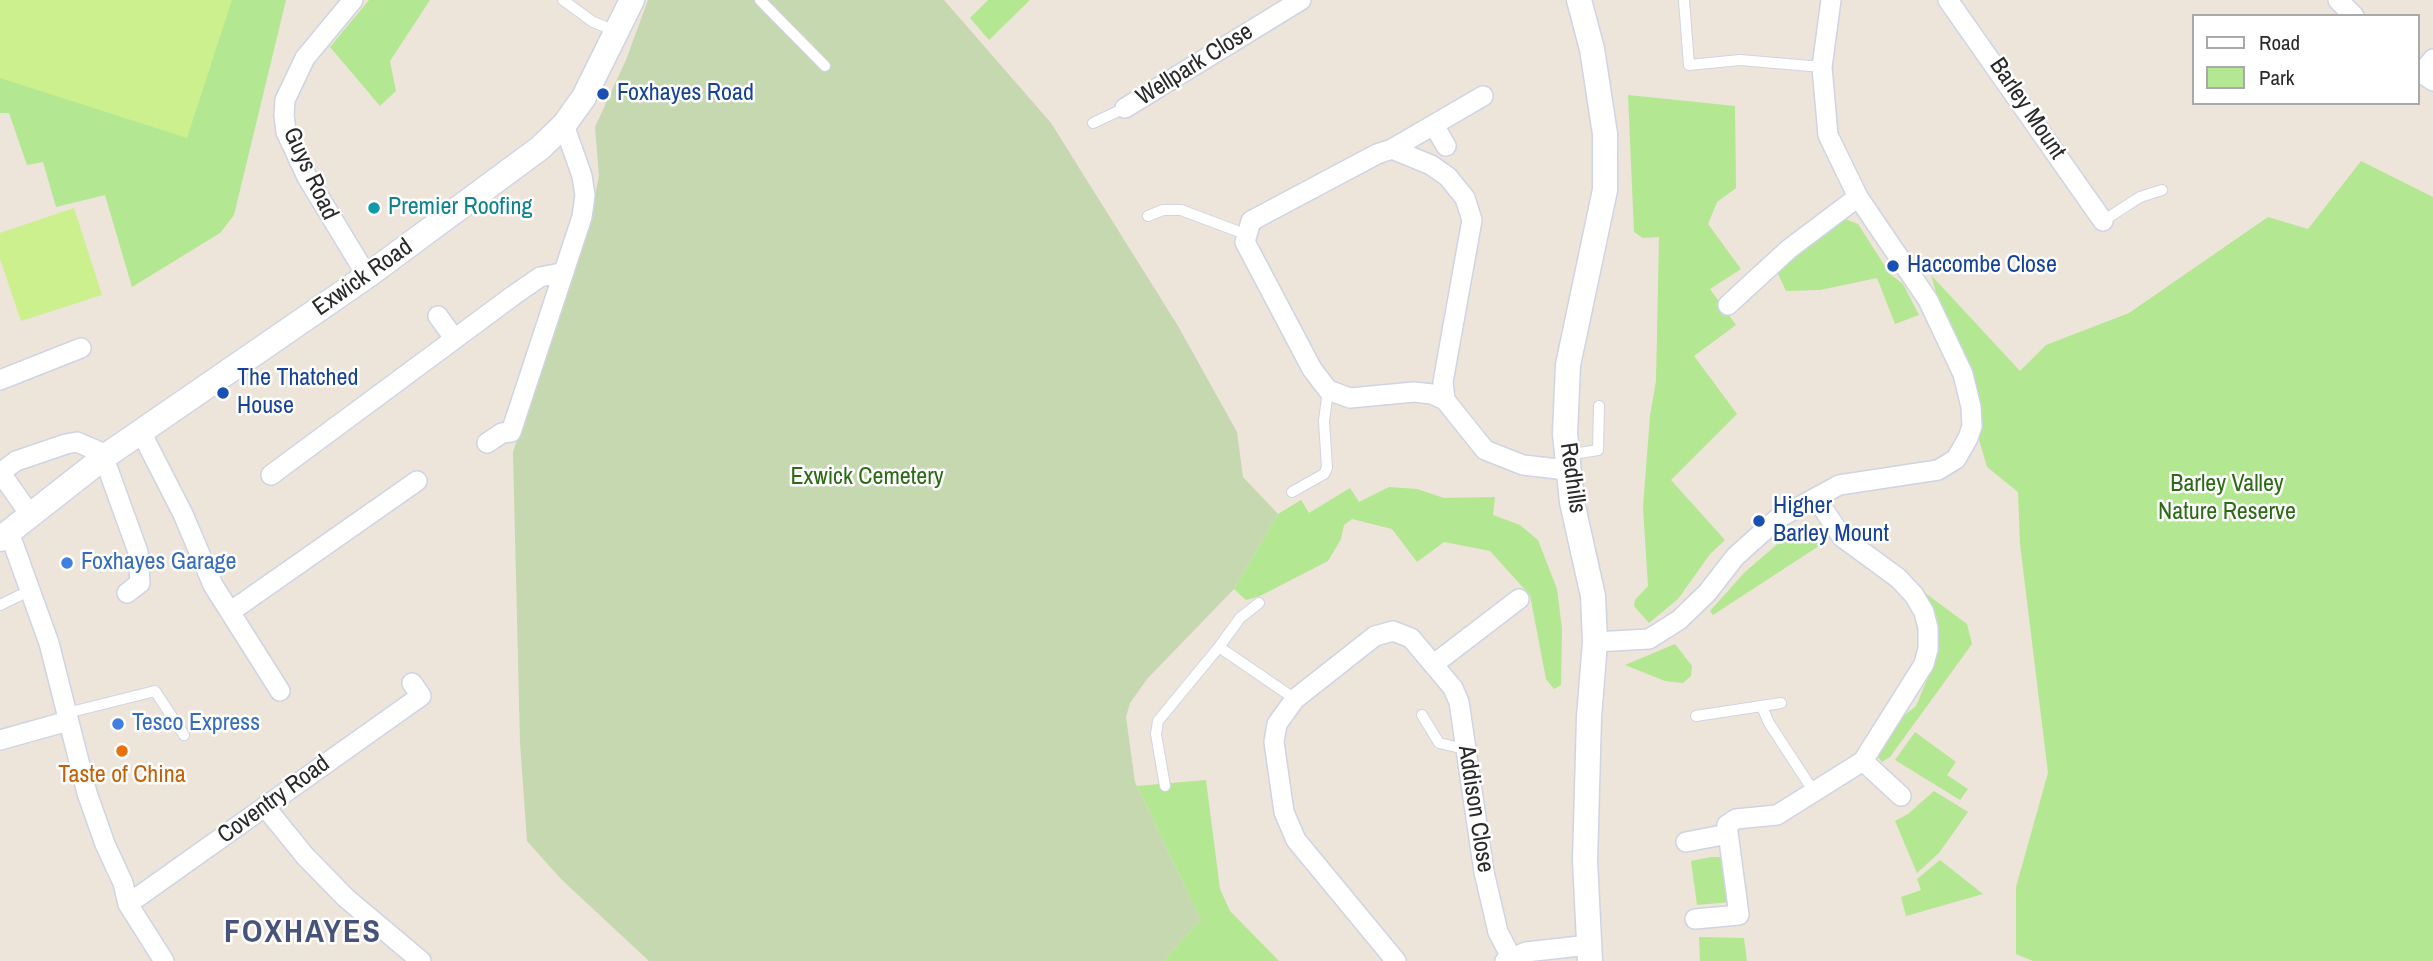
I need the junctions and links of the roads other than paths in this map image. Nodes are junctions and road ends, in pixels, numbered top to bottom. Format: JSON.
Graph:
{"nodes":[{"id":1,"x":353,"y":0,"type":"edge"},
{"id":2,"x":563,"y":0,"type":"edge"},
{"id":3,"x":632,"y":0,"type":"edge"},
{"id":4,"x":760,"y":0,"type":"edge"},
{"id":5,"x":1301,"y":0,"type":"edge"},
{"id":6,"x":1579,"y":0,"type":"edge"},
{"id":7,"x":1684,"y":0,"type":"edge"},
{"id":8,"x":1831,"y":0,"type":"edge"},
{"id":9,"x":1948,"y":0,"type":"edge"},
{"id":10,"x":2338,"y":0,"type":"edge"},
{"id":11,"x":2352,"y":14,"type":"edge"},
{"id":12,"x":617,"y":31,"type":"junction"},
{"id":13,"x":825,"y":65,"type":"dead end"},
{"id":14,"x":1822,"y":67,"type":"junction"},
{"id":15,"x":1483,"y":96,"type":"dead end"},
{"id":16,"x":1125,"y":108,"type":"joint"},
{"id":17,"x":1093,"y":123,"type":"dead end"},
{"id":18,"x":564,"y":125,"type":"junction"},
{"id":19,"x":1434,"y":125,"type":"junction"},
{"id":20,"x":1446,"y":146,"type":"dead end"},
{"id":21,"x":1392,"y":149,"type":"junction"},
{"id":22,"x":2162,"y":190,"type":"dead end"},
{"id":23,"x":1858,"y":197,"type":"junction"},
{"id":24,"x":1148,"y":216,"type":"dead end"},
{"id":25,"x":2103,"y":221,"type":"joint"},
{"id":26,"x":1245,"y":234,"type":"junction"},
{"id":27,"x":561,"y":273,"type":"junction"},
{"id":28,"x":367,"y":276,"type":"junction"},
{"id":29,"x":1728,"y":305,"type":"dead end"},
{"id":30,"x":438,"y":316,"type":"dead end"},
{"id":31,"x":454,"y":338,"type":"junction"},
{"id":32,"x":81,"y":348,"type":"dead end"},
{"id":33,"x":0,"y":380,"type":"edge"},
{"id":34,"x":1328,"y":390,"type":"junction"},
{"id":35,"x":1445,"y":400,"type":"junction"},
{"id":36,"x":1599,"y":406,"type":"dead end"},
{"id":37,"x":141,"y":432,"type":"junction"},
{"id":38,"x":487,"y":443,"type":"dead end"},
{"id":39,"x":105,"y":457,"type":"junction"},
{"id":40,"x":1567,"y":463,"type":"junction"},
{"id":41,"x":0,"y":472,"type":"edge"},
{"id":42,"x":283,"y":473,"type":"dead end"},
{"id":43,"x":417,"y":481,"type":"dead end"},
{"id":44,"x":1292,"y":492,"type":"dead end"},
{"id":45,"x":1816,"y":498,"type":"junction"},
{"id":46,"x":31,"y":516,"type":"junction"},
{"id":47,"x":4,"y":535,"type":"edge"},
{"id":48,"x":32,"y":590,"type":"junction"},
{"id":49,"x":127,"y":593,"type":"dead end"},
{"id":50,"x":1520,"y":598,"type":"dead end"},
{"id":51,"x":1259,"y":603,"type":"dead end"},
{"id":52,"x":0,"y":606,"type":"edge"},
{"id":53,"x":230,"y":612,"type":"junction"},
{"id":54,"x":1595,"y":642,"type":"junction"},
{"id":55,"x":1219,"y":647,"type":"junction"},
{"id":56,"x":1434,"y":664,"type":"junction"},
{"id":57,"x":280,"y":691,"type":"dead end"},
{"id":58,"x":420,"y":694,"type":"dead end"},
{"id":59,"x":1295,"y":699,"type":"junction"},
{"id":60,"x":1781,"y":703,"type":"dead end"},
{"id":61,"x":1762,"y":707,"type":"junction"},
{"id":62,"x":1422,"y":715,"type":"dead end"},
{"id":63,"x":1696,"y":716,"type":"dead end"},
{"id":64,"x":68,"y":717,"type":"junction"},
{"id":65,"x":184,"y":735,"type":"dead end"},
{"id":66,"x":0,"y":740,"type":"edge"},
{"id":67,"x":1465,"y":749,"type":"junction"},
{"id":68,"x":1863,"y":761,"type":"junction"},
{"id":69,"x":1165,"y":786,"type":"dead end"},
{"id":70,"x":1814,"y":792,"type":"junction"},
{"id":71,"x":1901,"y":796,"type":"dead end"},
{"id":72,"x":266,"y":808,"type":"junction"},
{"id":73,"x":1728,"y":834,"type":"junction"},
{"id":74,"x":1686,"y":842,"type":"dead end"},
{"id":75,"x":128,"y":904,"type":"junction"},
{"id":76,"x":1695,"y":919,"type":"dead end"},
{"id":77,"x":1590,"y":953,"type":"edge"},
{"id":78,"x":1508,"y":959,"type":"edge"},
{"id":79,"x":164,"y":961,"type":"edge"},
{"id":80,"x":421,"y":961,"type":"edge"},
{"id":81,"x":1396,"y":961,"type":"edge"}],
"edges":[{"from":1,"to":28,"type":"street","name":"Guys Road"},
{"from":2,"to":12,"type":"lane"},
{"from":3,"to":12,"type":"street","name":"Exwick Road"},
{"from":4,"to":13,"type":"lane"},
{"from":5,"to":16,"type":"street","name":"Wellpark Close"},
{"from":6,"to":40,"type":"street","name":"Redhills"},
{"from":7,"to":14,"type":"lane"},
{"from":8,"to":14,"type":"street"},
{"from":9,"to":25,"type":"street","name":"Barley Mount"},
{"from":10,"to":11,"type":"street"},
{"from":12,"to":18,"type":"street","name":"Exwick Road"},
{"from":14,"to":23,"type":"street"},
{"from":15,"to":19,"type":"street"},
{"from":16,"to":17,"type":"lane"},
{"from":18,"to":27,"type":"street"},
{"from":18,"to":28,"type":"street","name":"Exwick Road"},
{"from":19,"to":20,"type":"street"},
{"from":19,"to":21,"type":"street"},
{"from":21,"to":26,"type":"street"},
{"from":21,"to":35,"type":"street"},
{"from":22,"to":25,"type":"lane"},
{"from":23,"to":29,"type":"street"},
{"from":23,"to":45,"type":"street"},
{"from":24,"to":26,"type":"lane"},
{"from":26,"to":34,"type":"street"},
{"from":27,"to":31,"type":"street"},
{"from":27,"to":38,"type":"street"},
{"from":28,"to":37,"type":"street","name":"Exwick Road"},
{"from":30,"to":31,"type":"street"},
{"from":31,"to":42,"type":"street"},
{"from":32,"to":33,"type":"street"},
{"from":34,"to":35,"type":"street"},
{"from":34,"to":44,"type":"lane"},
{"from":35,"to":40,"type":"street"},
{"from":36,"to":40,"type":"lane"},
{"from":37,"to":39,"type":"street","name":"Exwick Road"},
{"from":37,"to":53,"type":"street"},
{"from":39,"to":41,"type":"street"},
{"from":39,"to":46,"type":"street","name":"Exwick Road"},
{"from":39,"to":49,"type":"street"},
{"from":40,"to":54,"type":"street","name":"Redhills"},
{"from":41,"to":46,"type":"street"},
{"from":43,"to":53,"type":"street"},
{"from":45,"to":54,"type":"street"},
{"from":45,"to":68,"type":"street"},
{"from":46,"to":47,"type":"street","name":"Exwick Road"},
{"from":47,"to":48,"type":"street"},
{"from":48,"to":52,"type":"lane"},
{"from":48,"to":64,"type":"street"},
{"from":50,"to":56,"type":"street"},
{"from":51,"to":55,"type":"lane"},
{"from":53,"to":57,"type":"street"},
{"from":54,"to":77,"type":"street","name":"Redhills"},
{"from":55,"to":59,"type":"lane"},
{"from":55,"to":69,"type":"lane"},
{"from":56,"to":59,"type":"street","name":"Addison Close"},
{"from":56,"to":67,"type":"street","name":"Addison Close"},
{"from":58,"to":72,"type":"street","name":"Coventry Road"},
{"from":59,"to":81,"type":"street","name":"Addison Close"},
{"from":60,"to":61,"type":"lane"},
{"from":61,"to":63,"type":"lane"},
{"from":61,"to":70,"type":"lane"},
{"from":62,"to":67,"type":"lane"},
{"from":64,"to":65,"type":"lane"},
{"from":64,"to":66,"type":"street"},
{"from":64,"to":75,"type":"street"},
{"from":67,"to":78,"type":"street","name":"Addison Close"},
{"from":68,"to":70,"type":"street"},
{"from":68,"to":71,"type":"street"},
{"from":70,"to":73,"type":"street"},
{"from":72,"to":75,"type":"street","name":"Coventry Road"},
{"from":72,"to":80,"type":"street"},
{"from":73,"to":74,"type":"street"},
{"from":73,"to":76,"type":"street"},
{"from":75,"to":79,"type":"street"},
{"from":77,"to":78,"type":"street","name":"Addison Close"}]}
